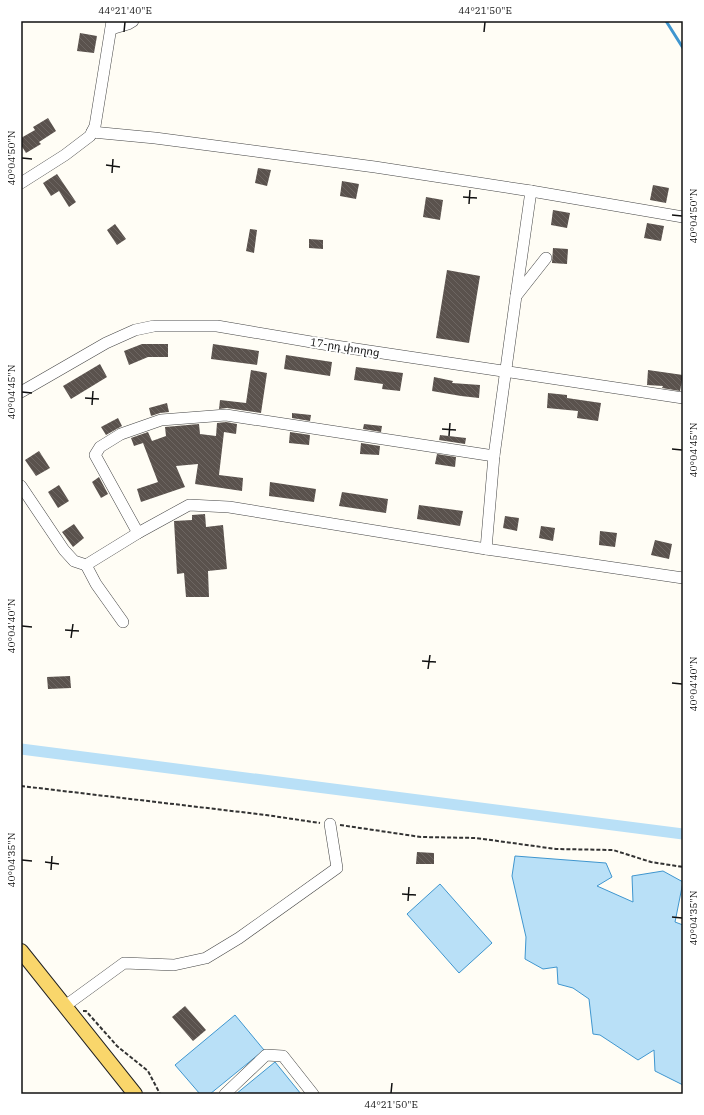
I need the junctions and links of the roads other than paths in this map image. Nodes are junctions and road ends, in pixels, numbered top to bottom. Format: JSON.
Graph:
{"nodes":[{"id":1,"x":133,"y":21,"type":"edge"},
{"id":2,"x":112,"y":25,"type":"edge"},
{"id":3,"x":92,"y":132,"type":"junction"},
{"id":4,"x":21,"y":183,"type":"edge"},
{"id":5,"x":531,"y":191,"type":"junction"},
{"id":6,"x":683,"y":217,"type":"edge"},
{"id":7,"x":546,"y":258,"type":"dead end"},
{"id":8,"x":516,"y":296,"type":"junction"},
{"id":9,"x":506,"y":371,"type":"junction"},
{"id":10,"x":21,"y":392,"type":"edge"},
{"id":11,"x":683,"y":398,"type":"edge"},
{"id":12,"x":494,"y":456,"type":"junction"},
{"id":13,"x":21,"y":486,"type":"edge"},
{"id":14,"x":138,"y":533,"type":"junction"},
{"id":15,"x":486,"y":550,"type":"junction"},
{"id":16,"x":86,"y":565,"type":"junction"},
{"id":17,"x":683,"y":578,"type":"edge"},
{"id":18,"x":123,"y":622,"type":"dead end"},
{"id":19,"x":330,"y":824,"type":"road end"},
{"id":20,"x":21,"y":951,"type":"edge"},
{"id":21,"x":68,"y":1010,"type":"junction"},
{"id":22,"x":135,"y":1094,"type":"edge"},
{"id":23,"x":225,"y":1094,"type":"edge"},
{"id":24,"x":313,"y":1094,"type":"edge"}],
"edges":[{"from":1,"to":2,"type":"street"},
{"from":2,"to":3,"type":"street"},
{"from":3,"to":4,"type":"street"},
{"from":3,"to":5,"type":"street"},
{"from":5,"to":6,"type":"street"},
{"from":5,"to":8,"type":"street"},
{"from":7,"to":8,"type":"street"},
{"from":8,"to":9,"type":"street"},
{"from":9,"to":10,"type":"street","name":"17-րդ փողոց"},
{"from":9,"to":11,"type":"street","name":"17-րդ փողոց"},
{"from":9,"to":12,"type":"street"},
{"from":12,"to":14,"type":"street"},
{"from":12,"to":15,"type":"street"},
{"from":13,"to":16,"type":"street"},
{"from":14,"to":15,"type":"street"},
{"from":14,"to":16,"type":"street"},
{"from":15,"to":17,"type":"street"},
{"from":16,"to":18,"type":"street"},
{"from":19,"to":21,"type":"street"},
{"from":20,"to":21,"type":"main road"},
{"from":21,"to":22,"type":"main road"},
{"from":23,"to":24,"type":"street"}]}
